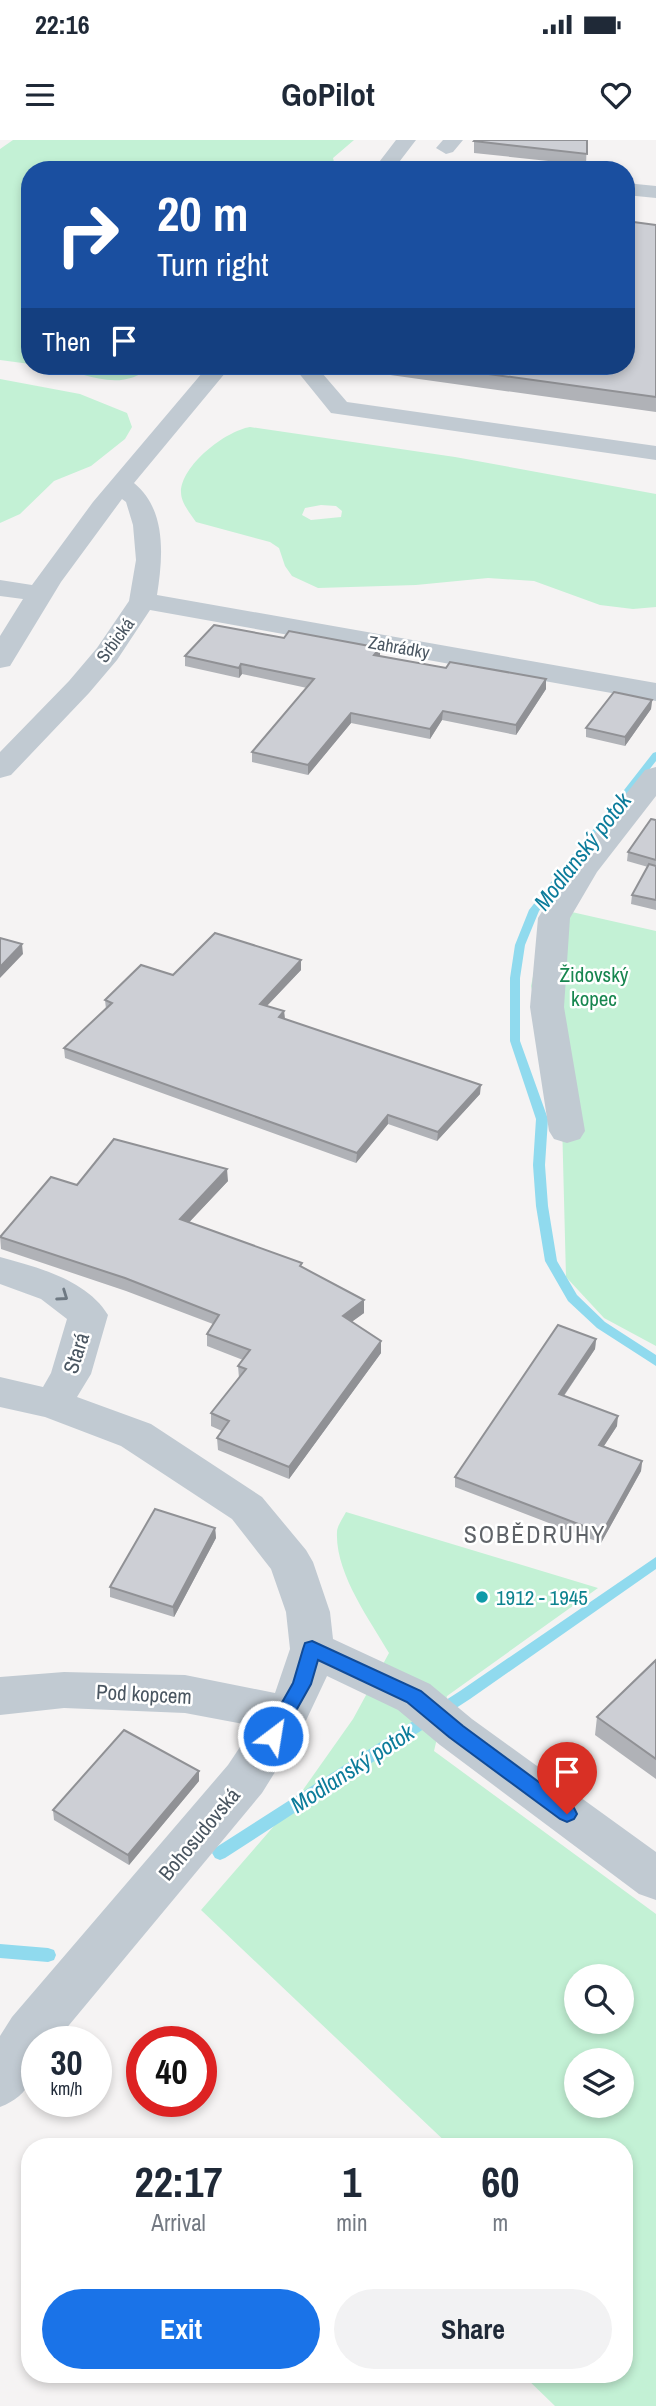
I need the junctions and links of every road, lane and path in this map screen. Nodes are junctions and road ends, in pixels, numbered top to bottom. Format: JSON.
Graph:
{"nodes":[{"id":1,"x":406,"y":140,"type":"edge"},
{"id":2,"x":390,"y":161,"type":"edge"},
{"id":3,"x":635,"y":190,"type":"edge"},
{"id":4,"x":656,"y":192,"type":"edge"},
{"id":5,"x":635,"y":206,"type":"edge"},
{"id":6,"x":656,"y":208,"type":"edge"},
{"id":7,"x":213,"y":375,"type":"edge"},
{"id":8,"x":312,"y":375,"type":"edge"},
{"id":9,"x":656,"y":453,"type":"edge"},
{"id":10,"x":121,"y":485,"type":"junction"},
{"id":11,"x":0,"y":588,"type":"edge"},
{"id":12,"x":40,"y":594,"type":"junction"},
{"id":13,"x":143,"y":601,"type":"junction"},
{"id":14,"x":0,"y":660,"type":"edge"},
{"id":15,"x":656,"y":662,"type":"edge"},
{"id":16,"x":590,"y":680,"type":"junction"},
{"id":17,"x":656,"y":692,"type":"edge"},
{"id":18,"x":0,"y":769,"type":"edge"},
{"id":19,"x":656,"y":776,"type":"edge"},
{"id":20,"x":567,"y":1131,"type":"dead end"},
{"id":21,"x":0,"y":1270,"type":"edge"},
{"id":22,"x":0,"y":1392,"type":"edge"},
{"id":23,"x":53,"y":1405,"type":"junction"},
{"id":24,"x":312,"y":1649,"type":"junction"},
{"id":25,"x":0,"y":1696,"type":"edge"},
{"id":26,"x":287,"y":1714,"type":"junction"},
{"id":27,"x":656,"y":1879,"type":"edge"},
{"id":28,"x":0,"y":2083,"type":"edge"}],
"edges":[{"from":1,"to":2,"type":"street"},
{"from":3,"to":4,"type":"street"},
{"from":5,"to":6,"type":"street"},
{"from":7,"to":10,"type":"street"},
{"from":8,"to":9,"type":"street"},
{"from":10,"to":12,"type":"street"},
{"from":10,"to":13,"type":"street","name":"Srbická"},
{"from":11,"to":12,"type":"street"},
{"from":12,"to":14,"type":"street"},
{"from":13,"to":16,"type":"street","name":"Zahrádky"},
{"from":13,"to":18,"type":"street","name":"Srbická"},
{"from":15,"to":16,"type":"street"},
{"from":16,"to":17,"type":"street","name":"Zahrádky"},
{"from":19,"to":20,"type":"street"},
{"from":21,"to":23,"type":"street","name":"Stará","one_way":true},
{"from":22,"to":23,"type":"street","name":"Bohosudovská"},
{"from":23,"to":24,"type":"street","name":"Bohosudovská"},
{"from":24,"to":26,"type":"street","name":"Bohosudovská"},
{"from":24,"to":27,"type":"street"},
{"from":25,"to":26,"type":"street","name":"Pod kopcem"},
{"from":26,"to":28,"type":"street","name":"Bohosudovská"}]}
